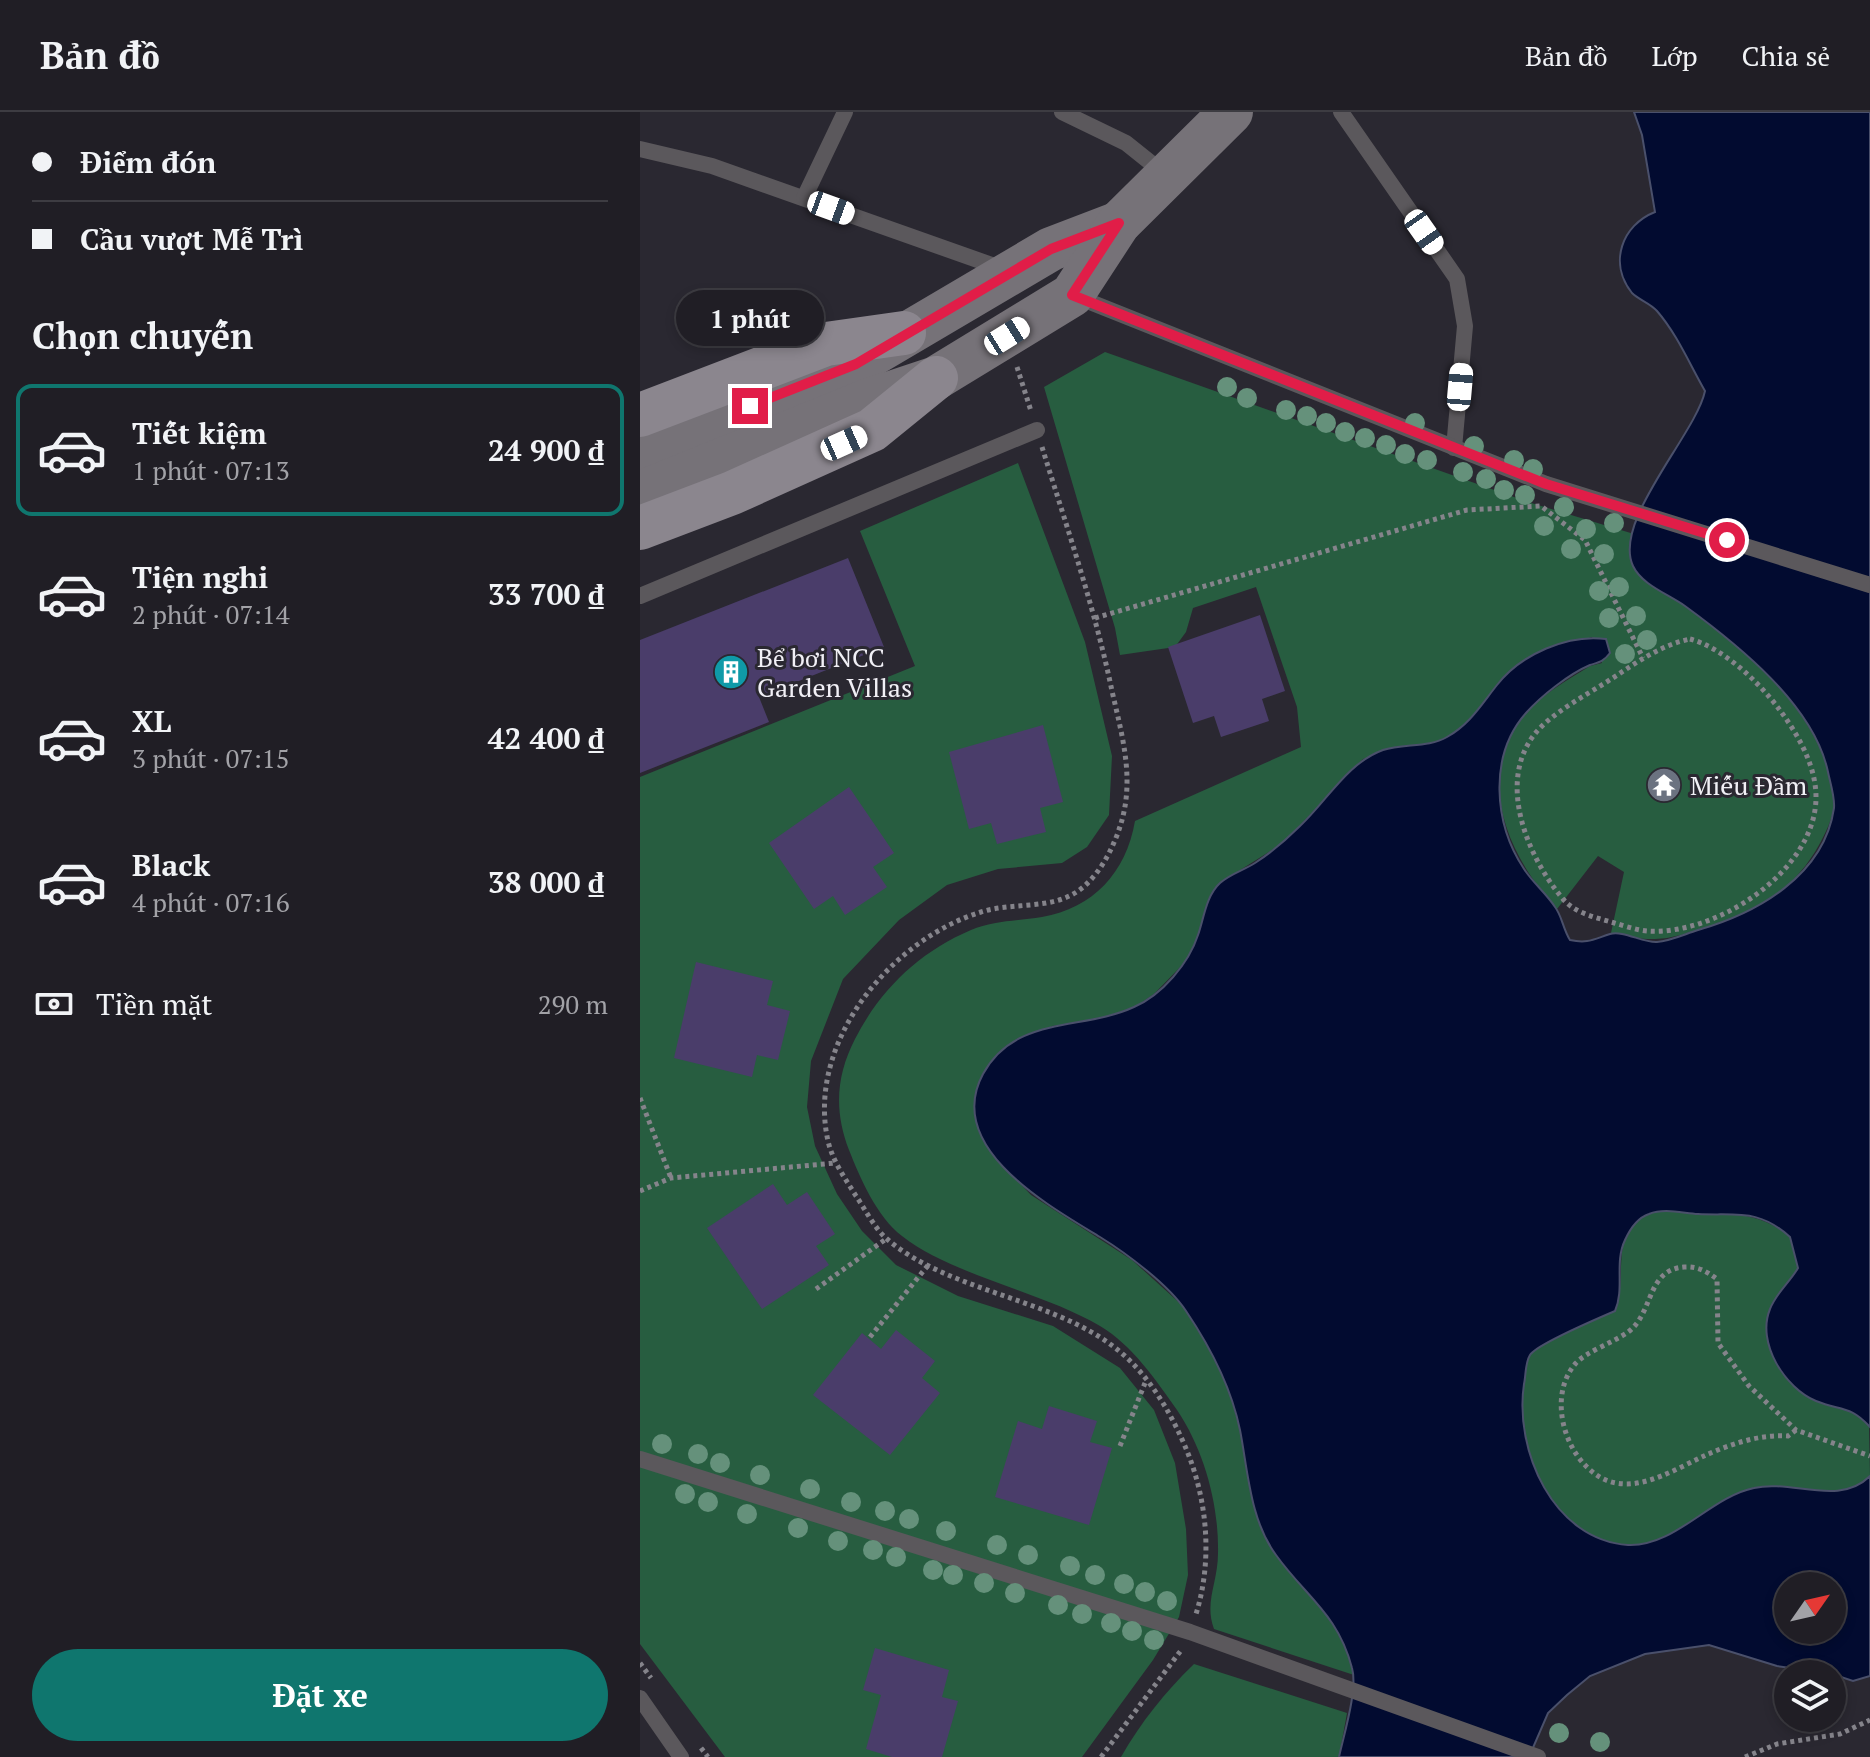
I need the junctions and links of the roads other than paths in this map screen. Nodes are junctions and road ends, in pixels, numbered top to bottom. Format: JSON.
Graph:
{"nodes":[{"id":1,"x":845,"y":112,"type":"edge"},
{"id":2,"x":1062,"y":112,"type":"edge"},
{"id":3,"x":1231,"y":112,"type":"edge"},
{"id":4,"x":1341,"y":112,"type":"edge"},
{"id":5,"x":640,"y":149,"type":"edge"},
{"id":6,"x":1168,"y":177,"type":"junction"},
{"id":7,"x":804,"y":198,"type":"junction"},
{"id":8,"x":1119,"y":223,"type":"junction"},
{"id":9,"x":1011,"y":272,"type":"junction"},
{"id":10,"x":1061,"y":302,"type":"junction"},
{"id":11,"x":904,"y":333,"type":"junction"},
{"id":12,"x":936,"y":378,"type":"junction"},
{"id":13,"x":812,"y":403,"type":"junction"},
{"id":14,"x":640,"y":415,"type":"edge"},
{"id":15,"x":1037,"y":430,"type":"road end"},
{"id":16,"x":1454,"y":448,"type":"junction"},
{"id":17,"x":640,"y":450,"type":"edge"},
{"id":18,"x":640,"y":493,"type":"edge"},
{"id":19,"x":640,"y":528,"type":"edge"},
{"id":20,"x":1870,"y":585,"type":"edge"},
{"id":21,"x":640,"y":596,"type":"edge"},
{"id":22,"x":640,"y":1459,"type":"edge"},
{"id":23,"x":640,"y":1698,"type":"edge"},
{"id":24,"x":681,"y":1757,"type":"edge"},
{"id":25,"x":1538,"y":1757,"type":"edge"}],
"edges":[{"from":1,"to":7,"type":"lane"},
{"from":2,"to":6,"type":"lane"},
{"from":3,"to":6,"type":"street"},
{"from":4,"to":16,"type":"lane"},
{"from":5,"to":7,"type":"lane"},
{"from":6,"to":8,"type":"street"},
{"from":7,"to":9,"type":"lane"},
{"from":8,"to":9,"type":"street"},
{"from":8,"to":10,"type":"street"},
{"from":9,"to":10,"type":"street"},
{"from":9,"to":11,"type":"street"},
{"from":10,"to":12,"type":"street"},
{"from":10,"to":16,"type":"lane"},
{"from":11,"to":13,"type":"street"},
{"from":11,"to":14,"type":"main road"},
{"from":12,"to":13,"type":"street"},
{"from":12,"to":19,"type":"main road"},
{"from":13,"to":17,"type":"street"},
{"from":13,"to":18,"type":"street"},
{"from":15,"to":21,"type":"lane"},
{"from":16,"to":20,"type":"lane"},
{"from":22,"to":25,"type":"lane"},
{"from":23,"to":24,"type":"lane"}]}
